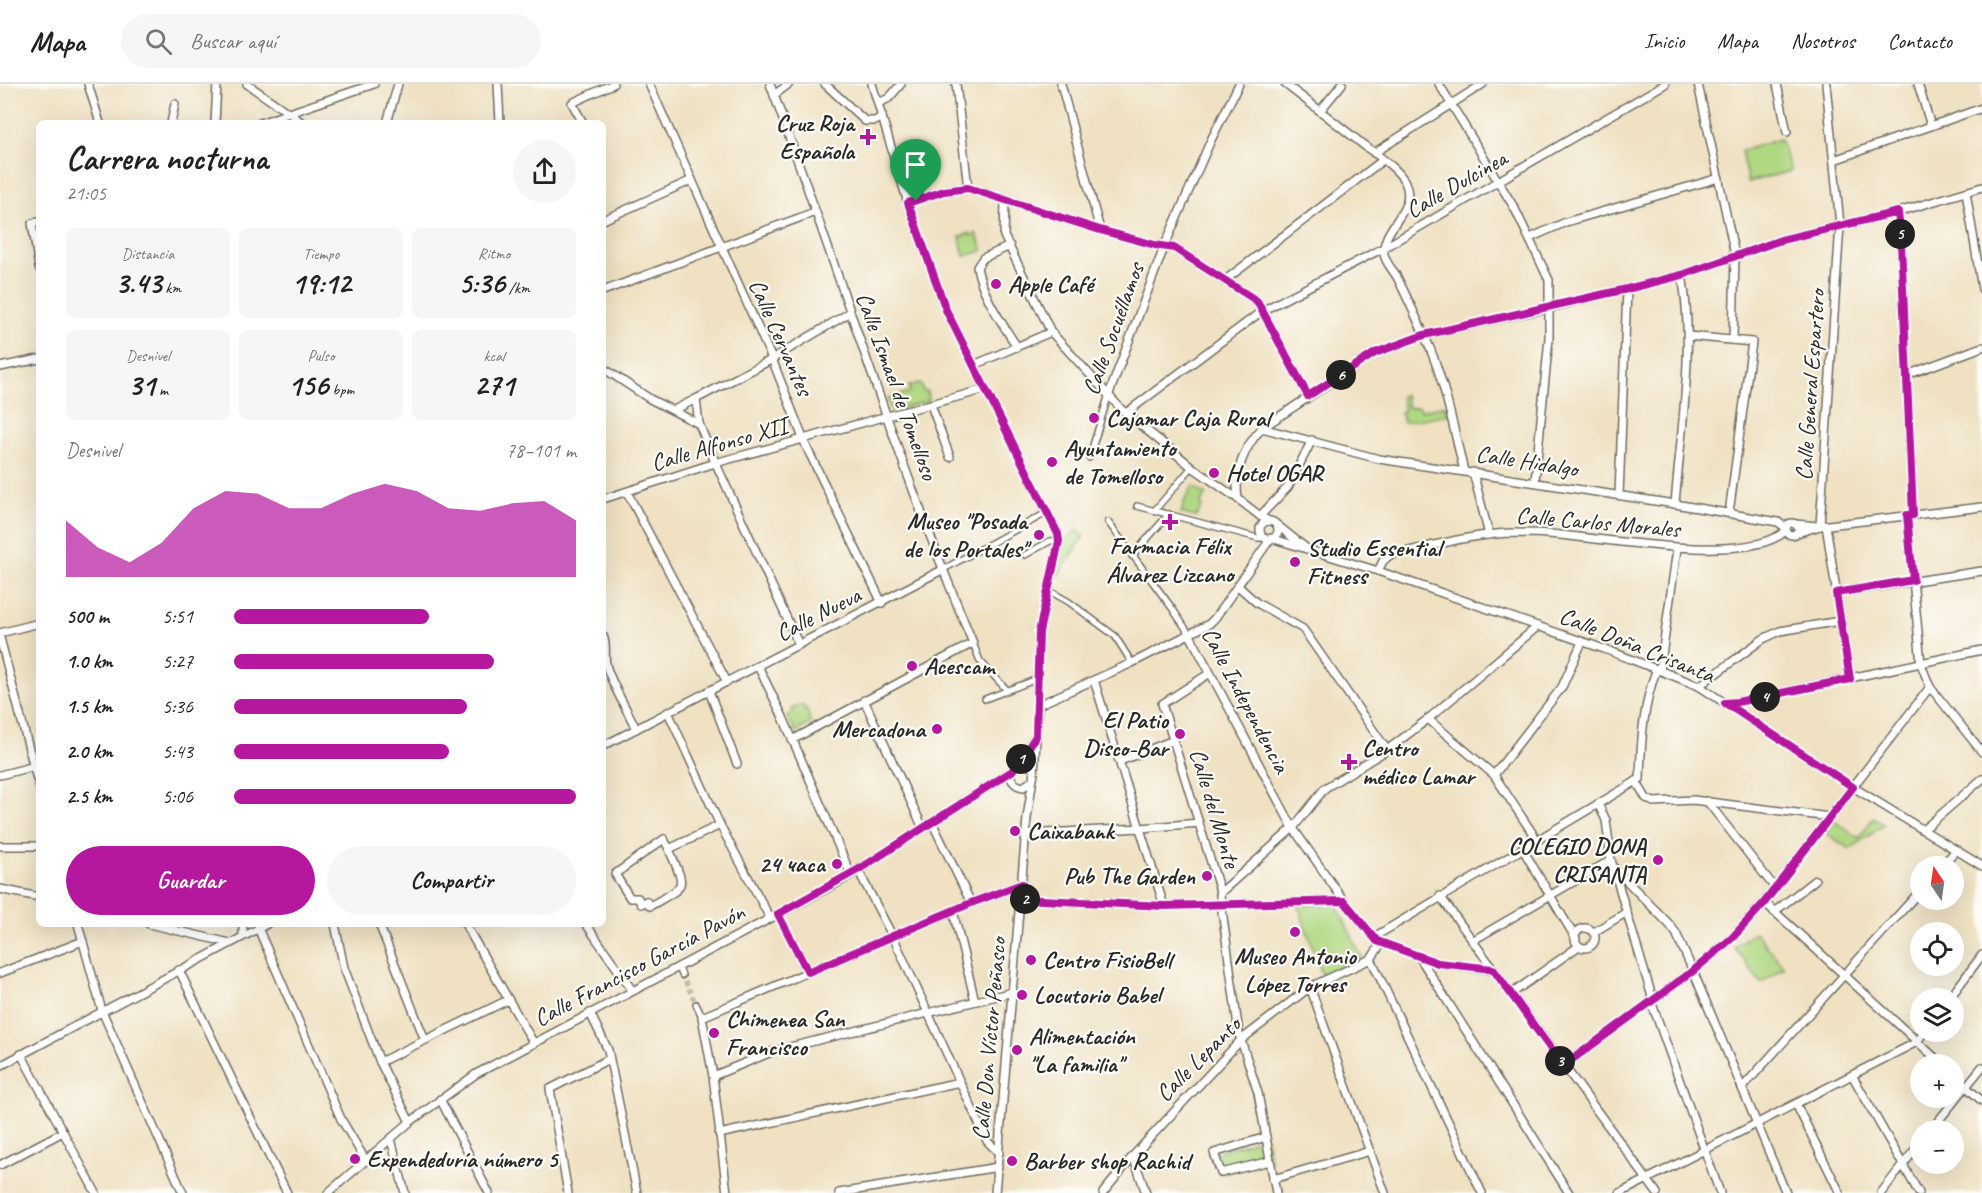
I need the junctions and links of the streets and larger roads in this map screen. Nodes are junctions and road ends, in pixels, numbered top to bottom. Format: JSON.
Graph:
{"nodes":[{"id":1,"x":88,"y":84,"type":"edge"},
{"id":2,"x":217,"y":84,"type":"edge"},
{"id":3,"x":247,"y":84,"type":"edge"},
{"id":4,"x":374,"y":84,"type":"edge"},
{"id":5,"x":398,"y":84,"type":"edge"},
{"id":6,"x":498,"y":84,"type":"edge"},
{"id":7,"x":613,"y":84,"type":"edge"},
{"id":8,"x":649,"y":84,"type":"edge"},
{"id":9,"x":770,"y":84,"type":"edge"},
{"id":10,"x":789,"y":84,"type":"edge"},
{"id":11,"x":825,"y":84,"type":"edge"},
{"id":12,"x":872,"y":84,"type":"edge"},
{"id":13,"x":900,"y":84,"type":"edge"},
{"id":14,"x":956,"y":84,"type":"edge"},
{"id":15,"x":1061,"y":84,"type":"edge"},
{"id":16,"x":1239,"y":84,"type":"edge"},
{"id":17,"x":1285,"y":84,"type":"edge"},
{"id":18,"x":1342,"y":84,"type":"edge"},
{"id":19,"x":1439,"y":84,"type":"edge"},
{"id":20,"x":1483,"y":84,"type":"edge"},
{"id":21,"x":1665,"y":84,"type":"edge"},
{"id":22,"x":1698,"y":84,"type":"edge"},
{"id":23,"x":1777,"y":84,"type":"edge"},
{"id":24,"x":1826,"y":84,"type":"edge"},
{"id":25,"x":1918,"y":84,"type":"edge"},
{"id":26,"x":774,"y":95,"type":"junction"},
{"id":27,"x":879,"y":103,"type":"junction"},
{"id":28,"x":1452,"y":103,"type":"junction"},
{"id":29,"x":175,"y":104,"type":"dead end"},
{"id":30,"x":1982,"y":108,"type":"edge"},
{"id":31,"x":1320,"y":111,"type":"junction"},
{"id":32,"x":288,"y":114,"type":"junction"},
{"id":33,"x":882,"y":116,"type":"junction"},
{"id":34,"x":99,"y":120,"type":"edge"},
{"id":35,"x":172,"y":120,"type":"edge"},
{"id":36,"x":216,"y":120,"type":"edge"},
{"id":37,"x":269,"y":120,"type":"edge"},
{"id":38,"x":287,"y":120,"type":"edge"},
{"id":39,"x":298,"y":120,"type":"edge"},
{"id":40,"x":388,"y":120,"type":"edge"},
{"id":41,"x":500,"y":120,"type":"edge"},
{"id":42,"x":581,"y":120,"type":"edge"},
{"id":43,"x":1931,"y":126,"type":"junction"},
{"id":44,"x":1787,"y":132,"type":"dead end"},
{"id":45,"x":1374,"y":153,"type":"junction"},
{"id":46,"x":1383,"y":160,"type":"junction"},
{"id":47,"x":1834,"y":160,"type":"junction"},
{"id":48,"x":1719,"y":178,"type":"junction"},
{"id":49,"x":692,"y":180,"type":"junction"},
{"id":50,"x":1498,"y":183,"type":"junction"},
{"id":51,"x":1982,"y":187,"type":"edge"},
{"id":52,"x":968,"y":188,"type":"junction"},
{"id":53,"x":1966,"y":192,"type":"junction"},
{"id":54,"x":1005,"y":202,"type":"junction"},
{"id":55,"x":908,"y":203,"type":"junction"},
{"id":56,"x":815,"y":212,"type":"junction"},
{"id":57,"x":1898,"y":212,"type":"junction"},
{"id":58,"x":606,"y":219,"type":"edge"},
{"id":59,"x":36,"y":222,"type":"edge"},
{"id":60,"x":1840,"y":225,"type":"junction"},
{"id":61,"x":1100,"y":230,"type":"junction"},
{"id":62,"x":1530,"y":238,"type":"junction"},
{"id":63,"x":1165,"y":245,"type":"junction"},
{"id":64,"x":1010,"y":246,"type":"junction"},
{"id":65,"x":720,"y":247,"type":"junction"},
{"id":66,"x":1385,"y":247,"type":"junction"},
{"id":67,"x":36,"y":249,"type":"edge"},
{"id":68,"x":1735,"y":255,"type":"junction"},
{"id":69,"x":1682,"y":275,"type":"junction"},
{"id":70,"x":1224,"y":281,"type":"junction"},
{"id":71,"x":1627,"y":289,"type":"junction"},
{"id":72,"x":1982,"y":289,"type":"edge"},
{"id":73,"x":606,"y":290,"type":"edge"},
{"id":74,"x":1549,"y":308,"type":"junction"},
{"id":75,"x":1262,"y":312,"type":"junction"},
{"id":76,"x":849,"y":314,"type":"junction"},
{"id":77,"x":1052,"y":332,"type":"junction"},
{"id":78,"x":1424,"y":335,"type":"junction"},
{"id":79,"x":1688,"y":336,"type":"junction"},
{"id":80,"x":1733,"y":340,"type":"junction"},
{"id":81,"x":1017,"y":347,"type":"junction"},
{"id":82,"x":1982,"y":347,"type":"edge"},
{"id":83,"x":772,"y":359,"type":"junction"},
{"id":84,"x":36,"y":360,"type":"edge"},
{"id":85,"x":974,"y":365,"type":"junction"},
{"id":86,"x":0,"y":367,"type":"edge"},
{"id":87,"x":606,"y":370,"type":"edge"},
{"id":88,"x":1907,"y":375,"type":"junction"},
{"id":89,"x":986,"y":389,"type":"junction"},
{"id":90,"x":1109,"y":394,"type":"junction"},
{"id":91,"x":1308,"y":396,"type":"junction"},
{"id":92,"x":696,"y":399,"type":"junction"},
{"id":93,"x":931,"y":405,"type":"junction"},
{"id":94,"x":674,"y":410,"type":"junction"},
{"id":95,"x":1126,"y":413,"type":"junction"},
{"id":96,"x":886,"y":417,"type":"junction"},
{"id":97,"x":699,"y":424,"type":"junction"},
{"id":98,"x":1262,"y":428,"type":"junction"},
{"id":99,"x":804,"y":439,"type":"junction"},
{"id":100,"x":1312,"y":440,"type":"junction"},
{"id":101,"x":950,"y":457,"type":"dead end"},
{"id":102,"x":1089,"y":458,"type":"dead end"},
{"id":103,"x":715,"y":463,"type":"junction"},
{"id":104,"x":1192,"y":467,"type":"junction"},
{"id":105,"x":1464,"y":471,"type":"junction"},
{"id":106,"x":1473,"y":472,"type":"junction"},
{"id":107,"x":1535,"y":482,"type":"junction"},
{"id":108,"x":627,"y":492,"type":"junction"},
{"id":109,"x":1619,"y":495,"type":"junction"},
{"id":110,"x":606,"y":498,"type":"edge"},
{"id":111,"x":1238,"y":498,"type":"junction"},
{"id":112,"x":1675,"y":504,"type":"junction"},
{"id":113,"x":1137,"y":506,"type":"dead end"},
{"id":114,"x":1982,"y":507,"type":"edge"},
{"id":115,"x":1155,"y":510,"type":"junction"},
{"id":116,"x":1048,"y":512,"type":"junction"},
{"id":117,"x":1729,"y":513,"type":"junction"},
{"id":118,"x":1169,"y":514,"type":"junction"},
{"id":119,"x":1910,"y":515,"type":"junction"},
{"id":120,"x":1260,"y":516,"type":"junction"},
{"id":121,"x":1107,"y":522,"type":"dead end"},
{"id":122,"x":1273,"y":523,"type":"junction"},
{"id":123,"x":1795,"y":524,"type":"junction"},
{"id":124,"x":1823,"y":526,"type":"junction"},
{"id":125,"x":1786,"y":529,"type":"junction"},
{"id":126,"x":1794,"y":534,"type":"junction"},
{"id":127,"x":1489,"y":535,"type":"junction"},
{"id":128,"x":1268,"y":538,"type":"junction"},
{"id":129,"x":1059,"y":541,"type":"junction"},
{"id":130,"x":1677,"y":549,"type":"junction"},
{"id":131,"x":1312,"y":552,"type":"junction"},
{"id":132,"x":1025,"y":555,"type":"dead end"},
{"id":133,"x":1132,"y":556,"type":"junction"},
{"id":134,"x":942,"y":570,"type":"junction"},
{"id":135,"x":1378,"y":571,"type":"junction"},
{"id":136,"x":1982,"y":571,"type":"edge"},
{"id":137,"x":1913,"y":580,"type":"junction"},
{"id":138,"x":1238,"y":586,"type":"junction"},
{"id":139,"x":1048,"y":590,"type":"junction"},
{"id":140,"x":1836,"y":593,"type":"junction"},
{"id":141,"x":882,"y":603,"type":"junction"},
{"id":142,"x":1840,"y":621,"type":"junction"},
{"id":143,"x":36,"y":624,"type":"edge"},
{"id":144,"x":1537,"y":627,"type":"junction"},
{"id":145,"x":1190,"y":635,"type":"junction"},
{"id":146,"x":0,"y":636,"type":"edge"},
{"id":147,"x":1582,"y":642,"type":"junction"},
{"id":148,"x":973,"y":644,"type":"junction"},
{"id":149,"x":799,"y":645,"type":"junction"},
{"id":150,"x":1982,"y":650,"type":"edge"},
{"id":151,"x":1132,"y":663,"type":"junction"},
{"id":152,"x":606,"y":664,"type":"edge"},
{"id":153,"x":1921,"y":664,"type":"junction"},
{"id":154,"x":758,"y":666,"type":"junction"},
{"id":155,"x":1659,"y":669,"type":"junction"},
{"id":156,"x":1210,"y":673,"type":"junction"},
{"id":157,"x":1037,"y":679,"type":"junction"},
{"id":158,"x":1850,"y":679,"type":"junction"},
{"id":159,"x":1094,"y":680,"type":"junction"},
{"id":160,"x":727,"y":682,"type":"junction"},
{"id":161,"x":1700,"y":686,"type":"junction"},
{"id":162,"x":1930,"y":687,"type":"junction"},
{"id":163,"x":1007,"y":690,"type":"junction"},
{"id":164,"x":709,"y":691,"type":"junction"},
{"id":165,"x":985,"y":699,"type":"dead end"},
{"id":166,"x":864,"y":700,"type":"junction"},
{"id":167,"x":1725,"y":703,"type":"junction"},
{"id":168,"x":1038,"y":705,"type":"junction"},
{"id":169,"x":668,"y":712,"type":"junction"},
{"id":170,"x":1428,"y":719,"type":"junction"},
{"id":171,"x":636,"y":729,"type":"junction"},
{"id":172,"x":1036,"y":736,"type":"junction"},
{"id":173,"x":792,"y":740,"type":"junction"},
{"id":174,"x":1174,"y":740,"type":"junction"},
{"id":175,"x":606,"y":744,"type":"edge"},
{"id":176,"x":1387,"y":750,"type":"junction"},
{"id":177,"x":1982,"y":752,"type":"edge"},
{"id":178,"x":1120,"y":761,"type":"junction"},
{"id":179,"x":737,"y":764,"type":"dead end"},
{"id":180,"x":36,"y":766,"type":"edge"},
{"id":181,"x":1014,"y":768,"type":"junction"},
{"id":182,"x":0,"y":775,"type":"edge"},
{"id":183,"x":1494,"y":775,"type":"junction"},
{"id":184,"x":1033,"y":778,"type":"junction"},
{"id":185,"x":1982,"y":779,"type":"edge"},
{"id":186,"x":1638,"y":780,"type":"junction"},
{"id":187,"x":1853,"y":787,"type":"junction"},
{"id":188,"x":1707,"y":801,"type":"junction"},
{"id":189,"x":1598,"y":804,"type":"junction"},
{"id":190,"x":1830,"y":817,"type":"junction"},
{"id":191,"x":932,"y":822,"type":"junction"},
{"id":192,"x":1199,"y":823,"type":"junction"},
{"id":193,"x":720,"y":825,"type":"junction"},
{"id":194,"x":922,"y":828,"type":"junction"},
{"id":195,"x":1141,"y":828,"type":"junction"},
{"id":196,"x":1293,"y":828,"type":"junction"},
{"id":197,"x":1923,"y":830,"type":"junction"},
{"id":198,"x":1026,"y":834,"type":"junction"},
{"id":199,"x":1537,"y":840,"type":"junction"},
{"id":200,"x":0,"y":846,"type":"edge"},
{"id":201,"x":36,"y":846,"type":"edge"},
{"id":202,"x":1522,"y":848,"type":"junction"},
{"id":203,"x":669,"y":849,"type":"junction"},
{"id":204,"x":1956,"y":850,"type":"junction"},
{"id":205,"x":1951,"y":856,"type":"edge"},
{"id":206,"x":1612,"y":864,"type":"junction"},
{"id":207,"x":1982,"y":866,"type":"edge"},
{"id":208,"x":854,"y":873,"type":"junction"},
{"id":209,"x":1815,"y":880,"type":"dead end"},
{"id":210,"x":1022,"y":884,"type":"junction"},
{"id":211,"x":1775,"y":888,"type":"junction"},
{"id":212,"x":0,"y":889,"type":"edge"},
{"id":213,"x":1220,"y":893,"type":"junction"},
{"id":214,"x":36,"y":896,"type":"edge"},
{"id":215,"x":1440,"y":896,"type":"junction"},
{"id":216,"x":1550,"y":896,"type":"junction"},
{"id":217,"x":1021,"y":899,"type":"junction"},
{"id":218,"x":1344,"y":901,"type":"junction"},
{"id":219,"x":1910,"y":902,"type":"edge"},
{"id":220,"x":971,"y":903,"type":"junction"},
{"id":221,"x":1764,"y":903,"type":"junction"},
{"id":222,"x":1221,"y":904,"type":"junction"},
{"id":223,"x":1164,"y":906,"type":"junction"},
{"id":224,"x":953,"y":911,"type":"junction"},
{"id":225,"x":1627,"y":912,"type":"junction"},
{"id":226,"x":1774,"y":912,"type":"junction"},
{"id":227,"x":778,"y":914,"type":"junction"},
{"id":228,"x":770,"y":918,"type":"junction"},
{"id":229,"x":79,"y":927,"type":"edge"},
{"id":230,"x":173,"y":927,"type":"edge"},
{"id":231,"x":243,"y":927,"type":"edge"},
{"id":232,"x":336,"y":927,"type":"edge"},
{"id":233,"x":381,"y":927,"type":"edge"},
{"id":234,"x":467,"y":927,"type":"edge"},
{"id":235,"x":588,"y":927,"type":"edge"},
{"id":236,"x":258,"y":928,"type":"joint"},
{"id":237,"x":1594,"y":932,"type":"junction"},
{"id":238,"x":243,"y":936,"type":"junction"},
{"id":239,"x":893,"y":937,"type":"junction"},
{"id":240,"x":1375,"y":939,"type":"junction"},
{"id":241,"x":1472,"y":940,"type":"junction"},
{"id":242,"x":83,"y":941,"type":"junction"},
{"id":243,"x":1577,"y":942,"type":"junction"},
{"id":244,"x":230,"y":943,"type":"junction"},
{"id":245,"x":1982,"y":956,"type":"edge"},
{"id":246,"x":1420,"y":958,"type":"junction"},
{"id":247,"x":1371,"y":959,"type":"junction"},
{"id":248,"x":678,"y":966,"type":"junction"},
{"id":249,"x":1493,"y":969,"type":"junction"},
{"id":250,"x":179,"y":970,"type":"junction"},
{"id":251,"x":1693,"y":971,"type":"junction"},
{"id":252,"x":808,"y":972,"type":"junction"},
{"id":253,"x":0,"y":973,"type":"edge"},
{"id":254,"x":682,"y":975,"type":"tunnel mouth"},
{"id":255,"x":1844,"y":975,"type":"junction"},
{"id":256,"x":1310,"y":987,"type":"junction"},
{"id":257,"x":1957,"y":988,"type":"edge"},
{"id":258,"x":632,"y":990,"type":"junction"},
{"id":259,"x":1013,"y":992,"type":"junction"},
{"id":260,"x":1511,"y":994,"type":"junction"},
{"id":261,"x":508,"y":1000,"type":"junction"},
{"id":262,"x":1652,"y":1000,"type":"junction"},
{"id":263,"x":975,"y":1001,"type":"junction"},
{"id":264,"x":696,"y":1004,"type":"tunnel mouth"},
{"id":265,"x":102,"y":1011,"type":"junction"},
{"id":266,"x":928,"y":1011,"type":"junction"},
{"id":267,"x":590,"y":1013,"type":"junction"},
{"id":268,"x":702,"y":1017,"type":"junction"},
{"id":269,"x":1910,"y":1036,"type":"edge"},
{"id":270,"x":425,"y":1040,"type":"junction"},
{"id":271,"x":1241,"y":1040,"type":"junction"},
{"id":272,"x":533,"y":1042,"type":"junction"},
{"id":273,"x":1917,"y":1042,"type":"joint"},
{"id":274,"x":21,"y":1054,"type":"junction"},
{"id":275,"x":1930,"y":1054,"type":"edge"},
{"id":276,"x":609,"y":1059,"type":"junction"},
{"id":277,"x":380,"y":1062,"type":"junction"},
{"id":278,"x":0,"y":1066,"type":"edge"},
{"id":279,"x":1563,"y":1066,"type":"junction"},
{"id":280,"x":1982,"y":1066,"type":"edge"},
{"id":281,"x":1852,"y":1075,"type":"junction"},
{"id":282,"x":713,"y":1076,"type":"junction"},
{"id":283,"x":960,"y":1082,"type":"junction"},
{"id":284,"x":1966,"y":1087,"type":"junction"},
{"id":285,"x":1742,"y":1088,"type":"junction"},
{"id":286,"x":440,"y":1099,"type":"junction"},
{"id":287,"x":1982,"y":1101,"type":"edge"},
{"id":288,"x":1796,"y":1104,"type":"junction"},
{"id":289,"x":1939,"y":1120,"type":"edge"},
{"id":290,"x":410,"y":1122,"type":"junction"},
{"id":291,"x":1757,"y":1122,"type":"junction"},
{"id":292,"x":63,"y":1132,"type":"junction"},
{"id":293,"x":719,"y":1134,"type":"junction"},
{"id":294,"x":1266,"y":1137,"type":"junction"},
{"id":295,"x":391,"y":1139,"type":"junction"},
{"id":296,"x":1705,"y":1148,"type":"junction"},
{"id":297,"x":1370,"y":1151,"type":"junction"},
{"id":298,"x":999,"y":1154,"type":"junction"},
{"id":299,"x":1910,"y":1155,"type":"edge"},
{"id":300,"x":1132,"y":1156,"type":"junction"},
{"id":301,"x":366,"y":1161,"type":"junction"},
{"id":302,"x":1270,"y":1161,"type":"junction"},
{"id":303,"x":1903,"y":1164,"type":"junction"},
{"id":304,"x":0,"y":1165,"type":"edge"},
{"id":305,"x":998,"y":1167,"type":"junction"},
{"id":306,"x":1273,"y":1179,"type":"junction"},
{"id":307,"x":1646,"y":1179,"type":"junction"},
{"id":308,"x":872,"y":1190,"type":"edge"},
{"id":309,"x":96,"y":1193,"type":"edge"},
{"id":310,"x":183,"y":1193,"type":"edge"},
{"id":311,"x":287,"y":1193,"type":"edge"},
{"id":312,"x":328,"y":1193,"type":"edge"},
{"id":313,"x":405,"y":1193,"type":"edge"},
{"id":314,"x":489,"y":1193,"type":"edge"},
{"id":315,"x":568,"y":1193,"type":"edge"},
{"id":316,"x":637,"y":1193,"type":"edge"},
{"id":317,"x":727,"y":1193,"type":"edge"},
{"id":318,"x":839,"y":1193,"type":"edge"},
{"id":319,"x":995,"y":1193,"type":"edge"},
{"id":320,"x":1103,"y":1193,"type":"edge"},
{"id":321,"x":1146,"y":1193,"type":"edge"},
{"id":322,"x":1276,"y":1193,"type":"edge"},
{"id":323,"x":1385,"y":1193,"type":"edge"},
{"id":324,"x":1482,"y":1193,"type":"edge"},
{"id":325,"x":1569,"y":1193,"type":"edge"},
{"id":326,"x":1620,"y":1193,"type":"edge"},
{"id":327,"x":1657,"y":1193,"type":"edge"},
{"id":328,"x":1720,"y":1193,"type":"edge"},
{"id":329,"x":1786,"y":1193,"type":"edge"},
{"id":330,"x":1840,"y":1193,"type":"edge"},
{"id":331,"x":1881,"y":1193,"type":"edge"},
{"id":332,"x":1919,"y":1193,"type":"edge"}],
"edges":[{"from":1,"to":34,"type":"street"},
{"from":2,"to":36,"type":"street"},
{"from":3,"to":32,"type":"street"},
{"from":4,"to":32,"type":"street"},
{"from":5,"to":40,"type":"street"},
{"from":6,"to":41,"type":"street"},
{"from":7,"to":42,"type":"street"},
{"from":8,"to":49,"type":"street","name":"Calle Cervantes"},
{"from":9,"to":26,"type":"street","name":"Calle Ismael de Tomelloso"},
{"from":10,"to":26,"type":"street"},
{"from":11,"to":33,"type":"street"},
{"from":12,"to":27,"type":"street"},
{"from":13,"to":27,"type":"street"},
{"from":14,"to":52,"type":"street"},
{"from":15,"to":61,"type":"street"},
{"from":16,"to":63,"type":"street","name":"Calle Socuéllamos"},
{"from":17,"to":31,"type":"street"},
{"from":18,"to":31,"type":"street"},
{"from":19,"to":28,"type":"street"},
{"from":20,"to":28,"type":"street"},
{"from":21,"to":50,"type":"street","name":"Calle Dulcinea"},
{"from":22,"to":48,"type":"street"},
{"from":23,"to":44,"type":"street"},
{"from":24,"to":47,"type":"street","name":"Calle General Espartero"},
{"from":25,"to":43,"type":"street"},
{"from":26,"to":56,"type":"street","name":"Calle Ismael de Tomelloso"},
{"from":27,"to":33,"type":"street"},
{"from":28,"to":45,"type":"street"},
{"from":28,"to":50,"type":"street"},
{"from":29,"to":35,"type":"street"},
{"from":30,"to":43,"type":"street"},
{"from":31,"to":45,"type":"street"},
{"from":32,"to":37,"type":"street"},
{"from":32,"to":38,"type":"street"},
{"from":32,"to":39,"type":"street"},
{"from":33,"to":55,"type":"street"},
{"from":43,"to":47,"type":"street"},
{"from":45,"to":46,"type":"street"},
{"from":46,"to":66,"type":"street"},
{"from":46,"to":70,"type":"street"},
{"from":47,"to":60,"type":"street","name":"Calle General Espartero"},
{"from":48,"to":62,"type":"street"},
{"from":48,"to":68,"type":"street"},
{"from":49,"to":58,"type":"street"},
{"from":49,"to":65,"type":"street","name":"Calle Cervantes"},
{"from":50,"to":62,"type":"street"},
{"from":50,"to":66,"type":"street","name":"Calle Dulcinea"},
{"from":51,"to":53,"type":"street"},
{"from":52,"to":54,"type":"street"},
{"from":52,"to":55,"type":"street"},
{"from":53,"to":57,"type":"street"},
{"from":53,"to":72,"type":"street"},
{"from":54,"to":61,"type":"street"},
{"from":54,"to":64,"type":"street","name":"Calle Doña Crisanta"},
{"from":55,"to":85,"type":"street"},
{"from":56,"to":65,"type":"street"},
{"from":56,"to":76,"type":"street","name":"Calle Ismael de Tomelloso"},
{"from":57,"to":60,"type":"street"},
{"from":57,"to":88,"type":"street"},
{"from":59,"to":67,"type":"street"},
{"from":60,"to":68,"type":"street"},
{"from":60,"to":124,"type":"street","name":"Calle General Espartero"},
{"from":61,"to":63,"type":"street"},
{"from":62,"to":74,"type":"street"},
{"from":63,"to":70,"type":"street"},
{"from":63,"to":90,"type":"street","name":"Calle Socuéllamos"},
{"from":64,"to":77,"type":"street","name":"Calle Doña Crisanta"},
{"from":64,"to":81,"type":"street"},
{"from":65,"to":73,"type":"street"},
{"from":65,"to":83,"type":"street","name":"Calle Cervantes"},
{"from":66,"to":75,"type":"street","name":"Calle Dulcinea"},
{"from":66,"to":78,"type":"street"},
{"from":68,"to":69,"type":"street"},
{"from":68,"to":80,"type":"street"},
{"from":69,"to":71,"type":"street"},
{"from":69,"to":79,"type":"street"},
{"from":70,"to":75,"type":"street"},
{"from":71,"to":74,"type":"street"},
{"from":71,"to":109,"type":"street"},
{"from":74,"to":78,"type":"street"},
{"from":74,"to":107,"type":"street"},
{"from":75,"to":91,"type":"street"},
{"from":75,"to":95,"type":"street","name":"Calle Dulcinea"},
{"from":76,"to":83,"type":"street"},
{"from":76,"to":96,"type":"street","name":"Calle Ismael de Tomelloso"},
{"from":77,"to":81,"type":"street"},
{"from":77,"to":90,"type":"street","name":"Calle Doña Crisanta"},
{"from":78,"to":91,"type":"street"},
{"from":78,"to":105,"type":"street"},
{"from":79,"to":80,"type":"street"},
{"from":79,"to":112,"type":"street"},
{"from":80,"to":117,"type":"street"},
{"from":81,"to":85,"type":"street"},
{"from":82,"to":88,"type":"street"},
{"from":83,"to":92,"type":"street"},
{"from":83,"to":99,"type":"street","name":"Calle Cervantes"},
{"from":84,"to":86,"type":"street"},
{"from":85,"to":89,"type":"street"},
{"from":87,"to":94,"type":"street"},
{"from":88,"to":119,"type":"street"},
{"from":89,"to":93,"type":"street","name":"Calle Alfonso XII"},
{"from":89,"to":116,"type":"street"},
{"from":90,"to":95,"type":"street","name":"Calle Doña Crisanta"},
{"from":90,"to":102,"type":"street","name":"Calle Socuéllamos"},
{"from":91,"to":98,"type":"street"},
{"from":92,"to":94,"type":"street"},
{"from":92,"to":97,"type":"street"},
{"from":93,"to":96,"type":"street","name":"Calle Alfonso XII"},
{"from":93,"to":101,"type":"street"},
{"from":94,"to":97,"type":"street"},
{"from":95,"to":104,"type":"street","name":"Calle Doña Crisanta"},
{"from":96,"to":99,"type":"street","name":"Calle Alfonso XII"},
{"from":96,"to":134,"type":"street","name":"Calle Ismael de Tomelloso"},
{"from":97,"to":103,"type":"street"},
{"from":98,"to":100,"type":"street","name":"Calle Hidalgo"},
{"from":98,"to":111,"type":"street"},
{"from":99,"to":103,"type":"street","name":"Calle Alfonso XII"},
{"from":99,"to":141,"type":"street","name":"Calle Cervantes"},
{"from":100,"to":105,"type":"street","name":"Calle Hidalgo"},
{"from":100,"to":120,"type":"street"},
{"from":103,"to":108,"type":"street","name":"Calle Alfonso XII"},
{"from":103,"to":149,"type":"street"},
{"from":104,"to":111,"type":"street","name":"Calle Doña Crisanta"},
{"from":104,"to":115,"type":"street"},
{"from":105,"to":106,"type":"street","name":"Calle Hidalgo"},
{"from":106,"to":107,"type":"street","name":"Calle Hidalgo"},
{"from":106,"to":127,"type":"street"},
{"from":107,"to":109,"type":"street","name":"Calle Hidalgo"},
{"from":108,"to":110,"type":"street","name":"Calle Alfonso XII"},
{"from":108,"to":160,"type":"street"},
{"from":109,"to":112,"type":"street","name":"Calle Hidalgo"},
{"from":111,"to":120,"type":"street","name":"Calle Doña Crisanta"},
{"from":112,"to":117,"type":"street","name":"Calle Hidalgo"},
{"from":113,"to":115,"type":"street","name":"Calle Doña Crisanta"},
{"from":114,"to":119,"type":"street"},
{"from":115,"to":118,"type":"street","name":"Calle Doña Crisanta"},
{"from":116,"to":129,"type":"street"},
{"from":116,"to":134,"type":"street","name":"Calle Nueva"},
{"from":117,"to":125,"type":"street","name":"Calle Hidalgo"},
{"from":118,"to":128,"type":"street","name":"Calle Doña Crisanta"},
{"from":118,"to":133,"type":"street"},
{"from":119,"to":124,"type":"street"},
{"from":119,"to":137,"type":"street"},
{"from":120,"to":122,"type":"street","name":"Calle Doña Crisanta"},
{"from":121,"to":133,"type":"street","name":"Calle Independencia"},
{"from":122,"to":128,"type":"street"},
{"from":122,"to":128,"type":"street"},
{"from":122,"to":131,"type":"street","name":"Calle Doña Crisanta"},
{"from":123,"to":124,"type":"street"},
{"from":123,"to":125,"type":"street","name":"Calle Carlos Morales"},
{"from":123,"to":126,"type":"street"},
{"from":124,"to":126,"type":"street"},
{"from":124,"to":140,"type":"street","name":"Calle General Espartero"},
{"from":125,"to":126,"type":"street"},
{"from":125,"to":130,"type":"street","name":"Calle Carlos Morales"},
{"from":127,"to":130,"type":"street","name":"Calle Carlos Morales"},
{"from":127,"to":135,"type":"street","name":"Calle Carlos Morales"},
{"from":128,"to":131,"type":"street","name":"Calle Doña Crisanta"},
{"from":128,"to":138,"type":"street"},
{"from":129,"to":132,"type":"street"},
{"from":129,"to":139,"type":"street","name":"Calle Don Víctor Peñasco"},
{"from":130,"to":155,"type":"street"},
{"from":131,"to":135,"type":"street","name":"Calle Doña Crisanta"},
{"from":133,"to":145,"type":"street","name":"Calle Independencia"},
{"from":134,"to":141,"type":"street","name":"Calle Nueva"},
{"from":134,"to":148,"type":"street","name":"Calle Ismael de Tomelloso"},
{"from":135,"to":144,"type":"street","name":"Calle Doña Crisanta"},
{"from":136,"to":137,"type":"street"},
{"from":137,"to":140,"type":"street"},
{"from":137,"to":153,"type":"street"},
{"from":138,"to":145,"type":"street"},
{"from":138,"to":176,"type":"street"},
{"from":139,"to":151,"type":"street"},
{"from":139,"to":157,"type":"street","name":"Calle Don Víctor Peñasco"},
{"from":140,"to":142,"type":"street","name":"Calle General Espartero"},
{"from":141,"to":149,"type":"street","name":"Calle Nueva"},
{"from":142,"to":158,"type":"street","name":"Calle General Espartero"},
{"from":142,"to":161,"type":"street"},
{"from":143,"to":146,"type":"street"},
{"from":144,"to":147,"type":"street","name":"Calle Doña Crisanta"},
{"from":144,"to":170,"type":"street"},
{"from":145,"to":151,"type":"street"},
{"from":145,"to":156,"type":"street","name":"Calle Independencia"},
{"from":146,"to":180,"type":"street"},
{"from":147,"to":155,"type":"street","name":"Calle Doña Crisanta"},
{"from":147,"to":183,"type":"street"},
{"from":148,"to":163,"type":"street","name":"Calle Ismael de Tomelloso"},
{"from":148,"to":166,"type":"street"},
{"from":149,"to":154,"type":"street","name":"Calle Nueva"},
{"from":150,"to":153,"type":"street"},
{"from":151,"to":159,"type":"street"},
{"from":152,"to":171,"type":"street"},
{"from":153,"to":158,"type":"street"},
{"from":153,"to":162,"type":"street"},
{"from":154,"to":160,"type":"street","name":"Calle Nueva"},
{"from":154,"to":173,"type":"street"},
{"from":155,"to":161,"type":"street","name":"Calle Doña Crisanta"},
{"from":155,"to":186,"type":"street"},
{"from":156,"to":174,"type":"street","name":"Calle del Monte"},
{"from":156,"to":196,"type":"street","name":"Calle Independencia"},
{"from":157,"to":163,"type":"street"},
{"from":157,"to":168,"type":"street","name":"Calle Don Víctor Peñasco"},
{"from":158,"to":167,"type":"street"},
{"from":159,"to":168,"type":"street"},
{"from":159,"to":178,"type":"street"},
{"from":160,"to":164,"type":"street","name":"Calle Nueva"},
{"from":161,"to":167,"type":"street","name":"Calle Doña Crisanta"},
{"from":162,"to":177,"type":"street"},
{"from":162,"to":187,"type":"street"},
{"from":163,"to":165,"type":"street"},
{"from":164,"to":169,"type":"street","name":"Calle Nueva"},
{"from":164,"to":179,"type":"street"},
{"from":166,"to":173,"type":"street"},
{"from":166,"to":194,"type":"street"},
{"from":167,"to":187,"type":"street","name":"Calle Doña Crisanta"},
{"from":168,"to":172,"type":"street","name":"Calle Don Víctor Peñasco"},
{"from":169,"to":171,"type":"street","name":"Calle Nueva"},
{"from":169,"to":193,"type":"street"},
{"from":170,"to":176,"type":"street"},
{"from":170,"to":183,"type":"street"},
{"from":171,"to":175,"type":"street","name":"Calle Nueva"},
{"from":172,"to":181,"type":"street"},
{"from":172,"to":184,"type":"street","name":"Calle Don Víctor Peñasco"},
{"from":173,"to":208,"type":"street"},
{"from":174,"to":178,"type":"street"},
{"from":174,"to":192,"type":"street","name":"Calle del Monte"},
{"from":176,"to":196,"type":"street"},
{"from":178,"to":195,"type":"street"},
{"from":180,"to":182,"type":"street"},
{"from":181,"to":184,"type":"street"},
{"from":181,"to":184,"type":"street"},
{"from":181,"to":191,"type":"street","name":"Calle Francisco García Pavón"},
{"from":183,"to":199,"type":"street"},
{"from":184,"to":198,"type":"street","name":"Calle Don Víctor Peñasco"},
{"from":185,"to":197,"type":"street"},
{"from":186,"to":188,"type":"street"},
{"from":186,"to":189,"type":"street"},
{"from":187,"to":190,"type":"street"},
{"from":187,"to":197,"type":"street","name":"Calle Doña Crisanta"},
{"from":188,"to":190,"type":"street"},
{"from":188,"to":211,"type":"street"},
{"from":189,"to":199,"type":"street"},
{"from":189,"to":206,"type":"street"},
{"from":190,"to":211,"type":"street"},
{"from":191,"to":194,"type":"street","name":"Calle Francisco García Pavón"},
{"from":191,"to":220,"type":"street"},
{"from":192,"to":195,"type":"street"},
{"from":192,"to":213,"type":"street","name":"Calle del Monte"},
{"from":193,"to":203,"type":"street"},
{"from":193,"to":228,"type":"street"},
{"from":194,"to":208,"type":"street","name":"Calle Francisco García Pavón"},
{"from":195,"to":198,"type":"street"},
{"from":195,"to":223,"type":"street"},
{"from":196,"to":213,"type":"street"},
{"from":196,"to":218,"type":"street","name":"Calle Independencia"},
{"from":197,"to":204,"type":"street","name":"Calle Doña Crisanta"},
{"from":198,"to":210,"type":"street","name":"Calle Don Víctor Peñasco"},
{"from":199,"to":202,"type":"street"},
{"from":200,"to":201,"type":"street"},
{"from":202,"to":215,"type":"street"},
{"from":202,"to":216,"type":"street"},
{"from":203,"to":203,"type":"street"},
{"from":204,"to":205,"type":"street"},
{"from":204,"to":207,"type":"street","name":"Calle Doña Crisanta"},
{"from":206,"to":216,"type":"street"},
{"from":206,"to":225,"type":"street"},
{"from":206,"to":251,"type":"street"},
{"from":208,"to":227,"type":"street","name":"Calle Francisco García Pavón"},
{"from":208,"to":239,"type":"street"},
{"from":209,"to":226,"type":"street"},
{"from":210,"to":217,"type":"street","name":"Calle Don Víctor Peñasco"},
{"from":210,"to":220,"type":"street"},
{"from":211,"to":221,"type":"street"},
{"from":212,"to":214,"type":"street"},
{"from":213,"to":222,"type":"street","name":"Calle del Monte"},
{"from":215,"to":240,"type":"street"},
{"from":215,"to":241,"type":"street"},
{"from":216,"to":241,"type":"street"},
{"from":216,"to":243,"type":"street"},
{"from":217,"to":223,"type":"street"},
{"from":217,"to":259,"type":"street","name":"Calle Don Víctor Peñasco"},
{"from":218,"to":222,"type":"street"},
{"from":218,"to":240,"type":"street","name":"Calle Independencia"},
{"from":219,"to":255,"type":"street"},
{"from":220,"to":224,"type":"street"},
{"from":221,"to":226,"type":"street"},
{"from":221,"to":251,"type":"street"},
{"from":222,"to":223,"type":"street"},
{"from":222,"to":271,"type":"street","name":"Calle del Monte"},
{"from":224,"to":239,"type":"street"},
{"from":224,"to":263,"type":"street"},
{"from":225,"to":237,"type":"street"},
{"from":225,"to":262,"type":"street"},
{"from":226,"to":255,"type":"street"},
{"from":227,"to":228,"type":"street","name":"Calle Francisco García Pavón"},
{"from":227,"to":252,"type":"street"},
{"from":228,"to":248,"type":"street","name":"Calle Francisco García Pavón"},
{"from":229,"to":242,"type":"street"},
{"from":230,"to":244,"type":"street"},
{"from":231,"to":238,"type":"street"},
{"from":232,"to":277,"type":"street"},
{"from":233,"to":270,"type":"street"},
{"from":234,"to":261,"type":"street"},
{"from":235,"to":258,"type":"street"},
{"from":236,"to":238,"type":"street"},
{"from":236,"to":301,"type":"street"},
{"from":237,"to":243,"type":"street"},
{"from":237,"to":243,"type":"street"},
{"from":238,"to":244,"type":"street"},
{"from":239,"to":252,"type":"street"},
{"from":239,"to":266,"type":"street"},
{"from":240,"to":246,"type":"street"},
{"from":240,"to":247,"type":"street"},
{"from":241,"to":249,"type":"street"},
{"from":242,"to":253,"type":"street"},
{"from":242,"to":265,"type":"street"},
{"from":243,"to":260,"type":"street"},
{"from":244,"to":250,"type":"street"},
{"from":245,"to":257,"type":"street"},
{"from":246,"to":249,"type":"street"},
{"from":246,"to":325,"type":"street"},
{"from":247,"to":256,"type":"street","name":"Calle Lepanto"},
{"from":247,"to":324,"type":"street"},
{"from":248,"to":254,"type":"street"},
{"from":248,"to":258,"type":"street","name":"Calle Francisco García Pavón"},
{"from":249,"to":260,"type":"street"},
{"from":250,"to":265,"type":"street"},
{"from":250,"to":311,"type":"street"},
{"from":251,"to":262,"type":"street"},
{"from":251,"to":285,"type":"street"},
{"from":252,"to":268,"type":"street"},
{"from":255,"to":269,"type":"street"},
{"from":255,"to":285,"type":"street"},
{"from":256,"to":271,"type":"street","name":"Calle Lepanto"},
{"from":256,"to":297,"type":"street"},
{"from":258,"to":267,"type":"street","name":"Calle Francisco García Pavón"},
{"from":259,"to":263,"type":"street"},
{"from":259,"to":298,"type":"street","name":"Calle Don Víctor Peñasco"},
{"from":260,"to":279,"type":"street"},
{"from":261,"to":270,"type":"street"},
{"from":261,"to":272,"type":"street"},
{"from":262,"to":279,"type":"street"},
{"from":262,"to":296,"type":"street"},
{"from":263,"to":266,"type":"street"},
{"from":264,"to":268,"type":"street"},
{"from":265,"to":274,"type":"street"},
{"from":265,"to":310,"type":"street"},
{"from":266,"to":282,"type":"street"},
{"from":266,"to":283,"type":"street"},
{"from":267,"to":272,"type":"street","name":"Calle Francisco García Pavón"},
{"from":267,"to":276,"type":"street"},
{"from":268,"to":282,"type":"street"},
{"from":270,"to":277,"type":"street"},
{"from":271,"to":294,"type":"street","name":"Calle del Monte"},
{"from":271,"to":300,"type":"street","name":"Calle Lepanto"},
{"from":272,"to":286,"type":"street","name":"Calle Francisco García Pavón"},
{"from":273,"to":275,"type":"street"},
{"from":273,"to":281,"type":"street"},
{"from":274,"to":278,"type":"street"},
{"from":274,"to":292,"type":"street"},
{"from":276,"to":315,"type":"street"},
{"from":276,"to":316,"type":"street"},
{"from":277,"to":290,"type":"street"},
{"from":279,"to":307,"type":"street"},
{"from":280,"to":284,"type":"street"},
{"from":281,"to":288,"type":"street"},
{"from":281,"to":303,"type":"street"},
{"from":282,"to":293,"type":"street"},
{"from":283,"to":293,"type":"street"},
{"from":283,"to":298,"type":"street"},
{"from":284,"to":287,"type":"street"},
{"from":284,"to":289,"type":"street"},
{"from":285,"to":291,"type":"street"},
{"from":286,"to":290,"type":"street","name":"Calle Francisco García Pavón"},
{"from":286,"to":314,"type":"street"},
{"from":288,"to":291,"type":"street"},
{"from":288,"to":330,"type":"street"},
{"from":290,"to":295,"type":"street","name":"Calle Francisco García Pavón"},
{"from":291,"to":296,"type":"street"},
{"from":291,"to":329,"type":"street"},
{"from":292,"to":304,"type":"street"},
{"from":292,"to":309,"type":"street"},
{"from":293,"to":317,"type":"street"},
{"from":294,"to":302,"type":"street","name":"Calle del Monte"},
{"from":294,"to":302,"type":"street"},
{"from":295,"to":301,"type":"street","name":"Calle Francisco García Pavón"},
{"from":295,"to":313,"type":"street"},
{"from":296,"to":307,"type":"street"},
{"from":296,"to":328,"type":"street"},
{"from":297,"to":306,"type":"street"},
{"from":297,"to":323,"type":"street"},
{"from":298,"to":305,"type":"street","name":"Calle Don Víctor Peñasco"},
{"from":299,"to":303,"type":"street"},
{"from":300,"to":320,"type":"street","name":"Calle Lepanto"},
{"from":300,"to":321,"type":"street"},
{"from":301,"to":312,"type":"street","name":"Calle Francisco García Pavón"},
{"from":302,"to":306,"type":"street","name":"Calle del Monte"},
{"from":303,"to":331,"type":"street"},
{"from":303,"to":332,"type":"street"},
{"from":305,"to":308,"type":"street"},
{"from":305,"to":319,"type":"street","name":"Calle Don Víctor Peñasco"},
{"from":306,"to":322,"type":"street","name":"Calle del Monte"},
{"from":307,"to":326,"type":"street"},
{"from":307,"to":327,"type":"street"},
{"from":308,"to":318,"type":"street"}]}
